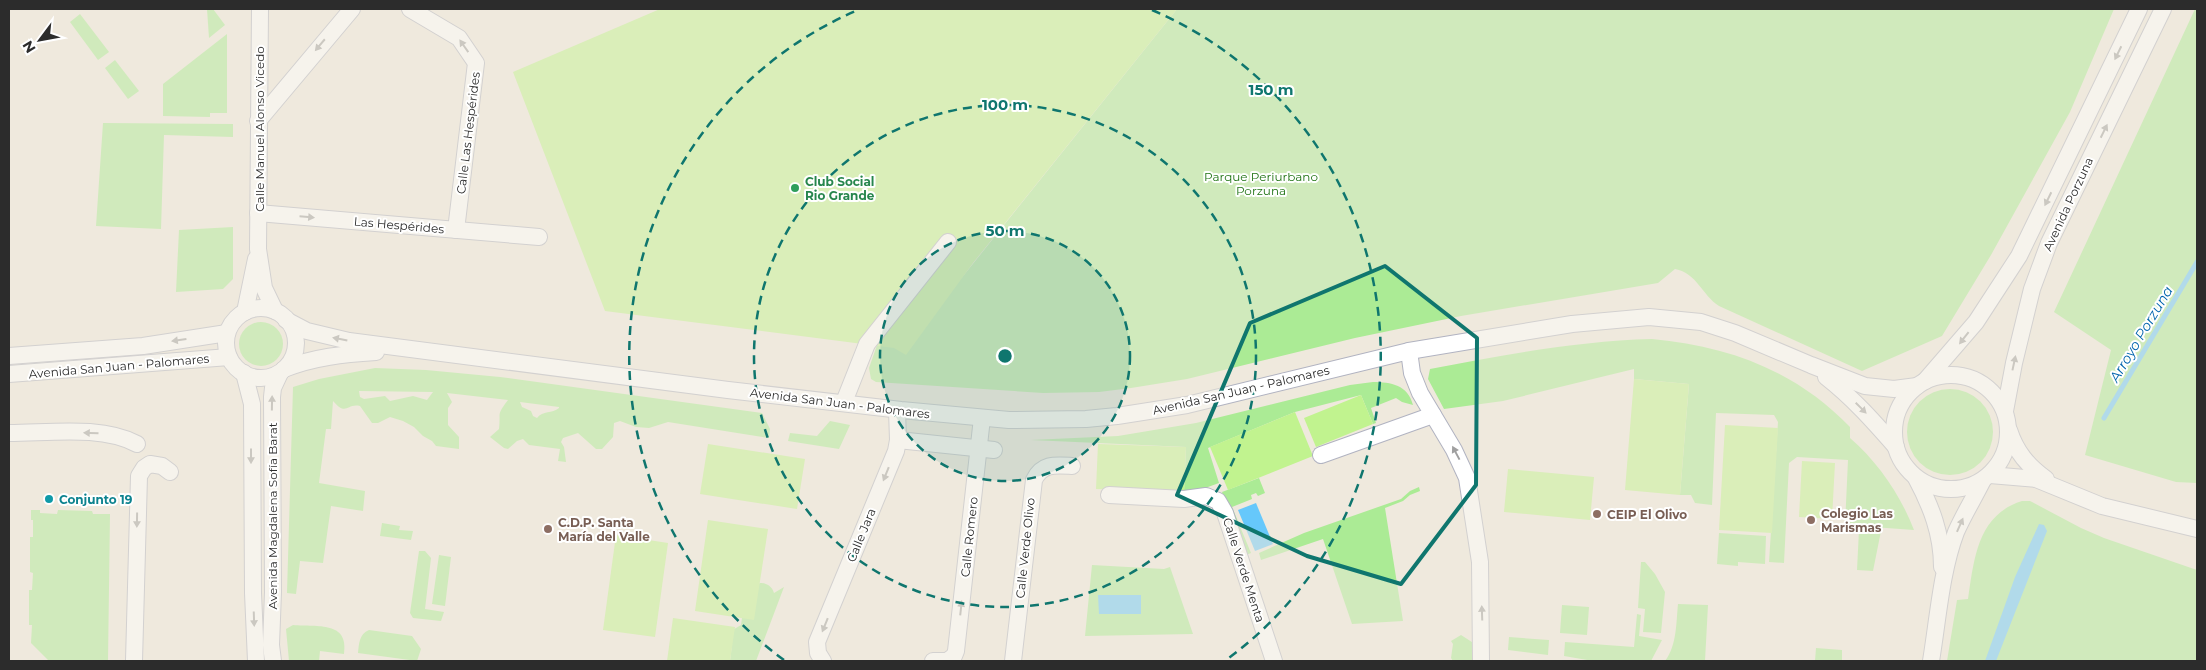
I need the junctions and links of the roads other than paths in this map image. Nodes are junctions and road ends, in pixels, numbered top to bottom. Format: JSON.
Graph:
{"nodes":[{"id":1,"x":260,"y":9,"type":"edge"},
{"id":2,"x":352,"y":9,"type":"edge"},
{"id":3,"x":410,"y":9,"type":"edge"},
{"id":4,"x":2139,"y":9,"type":"edge"},
{"id":5,"x":2163,"y":9,"type":"edge"},
{"id":6,"x":258,"y":121,"type":"junction"},
{"id":7,"x":258,"y":213,"type":"junction"},
{"id":8,"x":456,"y":230,"type":"junction"},
{"id":9,"x":539,"y":237,"type":"dead end"},
{"id":10,"x":948,"y":242,"type":"dead end"},
{"id":11,"x":258,"y":249,"type":"junction"},
{"id":12,"x":245,"y":312,"type":"junction"},
{"id":13,"x":281,"y":315,"type":"junction"},
{"id":14,"x":227,"y":333,"type":"junction"},
{"id":15,"x":423,"y":351,"type":"junction"},
{"id":16,"x":1409,"y":351,"type":"junction"},
{"id":17,"x":9,"y":356,"type":"edge"},
{"id":18,"x":229,"y":358,"type":"junction"},
{"id":19,"x":1811,"y":365,"type":"junction"},
{"id":20,"x":282,"y":371,"type":"junction"},
{"id":21,"x":244,"y":373,"type":"junction"},
{"id":22,"x":9,"y":374,"type":"edge"},
{"id":23,"x":1921,"y":383,"type":"junction"},
{"id":24,"x":844,"y":402,"type":"junction"},
{"id":25,"x":897,"y":410,"type":"junction"},
{"id":26,"x":2005,"y":411,"type":"junction"},
{"id":27,"x":1433,"y":415,"type":"junction"},
{"id":28,"x":982,"y":418,"type":"junction"},
{"id":29,"x":2009,"y":428,"type":"junction"},
{"id":30,"x":9,"y":433,"type":"edge"},
{"id":31,"x":898,"y":440,"type":"junction"},
{"id":32,"x":138,"y":444,"type":"dead end"},
{"id":33,"x":1896,"y":448,"type":"junction"},
{"id":34,"x":986,"y":449,"type":"junction"},
{"id":35,"x":1321,"y":455,"type":"dead end"},
{"id":36,"x":1072,"y":466,"type":"dead end"},
{"id":37,"x":170,"y":472,"type":"dead end"},
{"id":38,"x":1916,"y":478,"type":"junction"},
{"id":39,"x":1986,"y":478,"type":"junction"},
{"id":40,"x":2058,"y":488,"type":"junction"},
{"id":41,"x":1109,"y":495,"type":"dead end"},
{"id":42,"x":2197,"y":529,"type":"edge"},
{"id":43,"x":1253,"y":566,"type":"dead end"},
{"id":44,"x":1942,"y":589,"type":"junction"},
{"id":45,"x":822,"y":660,"type":"edge"},
{"id":46,"x":134,"y":661,"type":"edge"},
{"id":47,"x":256,"y":661,"type":"edge"},
{"id":48,"x":273,"y":661,"type":"edge"},
{"id":49,"x":933,"y":661,"type":"edge"},
{"id":50,"x":1013,"y":661,"type":"edge"},
{"id":51,"x":1274,"y":661,"type":"edge"},
{"id":52,"x":1286,"y":661,"type":"edge"},
{"id":53,"x":1481,"y":661,"type":"edge"},
{"id":54,"x":1931,"y":661,"type":"edge"}],
"edges":[{"from":1,"to":6,"type":"street","name":"Calle Manuel Alonso Vicedo"},
{"from":2,"to":6,"type":"street","one_way":true},
{"from":8,"to":3,"type":"street","name":"Calle Las Hespérides","one_way":true},
{"from":4,"to":23,"type":"street","name":"Avenida Porzuna","one_way":true},
{"from":26,"to":5,"type":"street","name":"Avenida Porzuna","one_way":true},
{"from":6,"to":7,"type":"street","name":"Calle Manuel Alonso Vicedo"},
{"from":7,"to":8,"type":"street","name":"Las Hespérides","one_way":true},
{"from":7,"to":11,"type":"street","name":"Calle Manuel Alonso Vicedo"},
{"from":8,"to":9,"type":"street","name":"Las Hespérides"},
{"from":10,"to":24,"type":"street"},
{"from":11,"to":12,"type":"street","name":"Calle Manuel Alonso Vicedo"},
{"from":11,"to":13,"type":"street","name":"Calle Manuel Alonso Vicedo"},
{"from":12,"to":13,"type":"street"},
{"from":12,"to":14,"type":"street"},
{"from":15,"to":13,"type":"street","one_way":true},
{"from":13,"to":20,"type":"street"},
{"from":14,"to":17,"type":"street","name":"Avenida San Juan - Palomares","one_way":true},
{"from":14,"to":18,"type":"street"},
{"from":15,"to":20,"type":"street"},
{"from":15,"to":24,"type":"street","name":"Avenida San Juan - Palomares"},
{"from":16,"to":19,"type":"street","name":"Avenida San Juan - Palomares"},
{"from":16,"to":27,"type":"street"},
{"from":16,"to":28,"type":"street","name":"Avenida San Juan - Palomares"},
{"from":18,"to":21,"type":"street"},
{"from":18,"to":22,"type":"street","name":"Avenida San Juan - Palomares"},
{"from":19,"to":23,"type":"street"},
{"from":19,"to":33,"type":"street","one_way":true},
{"from":20,"to":21,"type":"street"},
{"from":48,"to":20,"type":"street","name":"Avenida Magdalena Sofía Barat","one_way":true},
{"from":21,"to":47,"type":"street","name":"Avenida Magdalena Sofía Barat","one_way":true},
{"from":23,"to":26,"type":"street"},
{"from":23,"to":33,"type":"street"},
{"from":24,"to":25,"type":"street","name":"Avenida San Juan - Palomares"},
{"from":25,"to":28,"type":"street","name":"Avenida San Juan - Palomares"},
{"from":25,"to":31,"type":"street","name":"Calle Jara"},
{"from":26,"to":29,"type":"street"},
{"from":27,"to":35,"type":"street"},
{"from":53,"to":27,"type":"street","one_way":true},
{"from":28,"to":34,"type":"street","name":"Calle Romero"},
{"from":29,"to":39,"type":"street"},
{"from":29,"to":40,"type":"street"},
{"from":32,"to":30,"type":"street","one_way":true},
{"from":31,"to":34,"type":"street"},
{"from":31,"to":45,"type":"street","name":"Calle Jara","one_way":true},
{"from":33,"to":38,"type":"street"},
{"from":49,"to":34,"type":"street","name":"Calle Romero","one_way":true},
{"from":36,"to":50,"type":"street","name":"Calle Verde Olivo"},
{"from":37,"to":46,"type":"street","one_way":true},
{"from":38,"to":39,"type":"street"},
{"from":38,"to":44,"type":"street"},
{"from":39,"to":40,"type":"street"},
{"from":44,"to":39,"type":"street","one_way":true},
{"from":40,"to":42,"type":"street"},
{"from":41,"to":51,"type":"street","name":"Calle Verde Menta"},
{"from":43,"to":52,"type":"street","name":"Calle Verde Menta"},
{"from":44,"to":54,"type":"street"}]}
